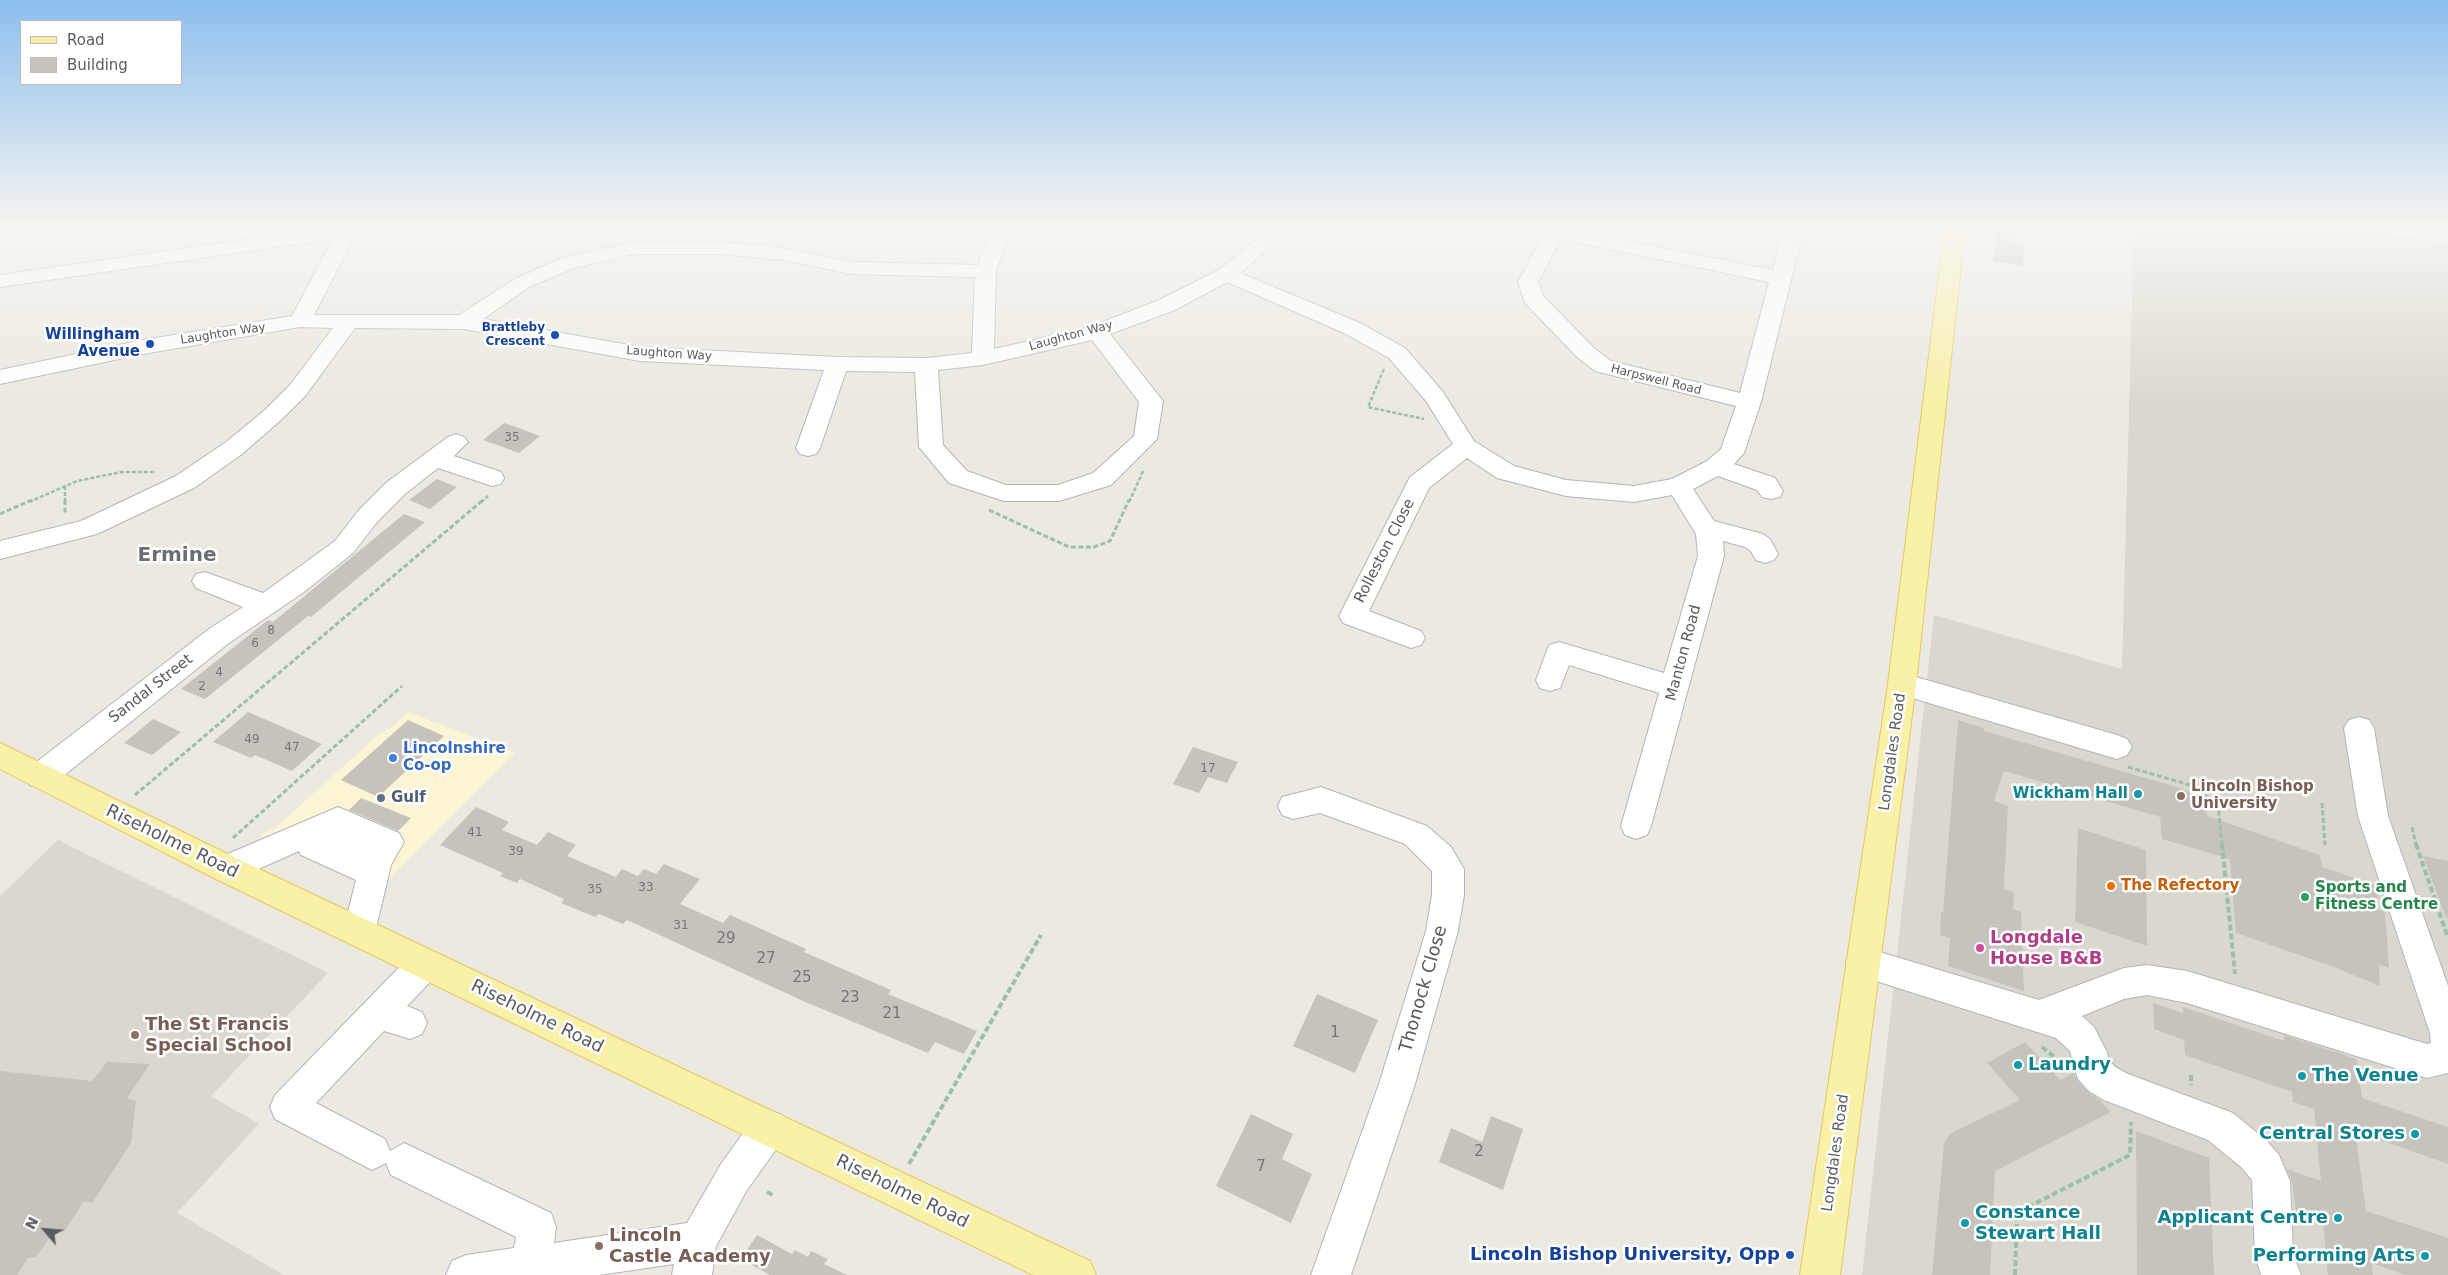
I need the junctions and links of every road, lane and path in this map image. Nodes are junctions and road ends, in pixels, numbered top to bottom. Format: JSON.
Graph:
{"nodes":[{"id":1,"x":318,"y":286,"type":"edge"},
{"id":2,"x":517,"y":286,"type":"edge"},
{"id":3,"x":985,"y":286,"type":"edge"},
{"id":4,"x":1202,"y":286,"type":"edge"},
{"id":5,"x":1254,"y":286,"type":"edge"},
{"id":6,"x":1529,"y":286,"type":"edge"},
{"id":7,"x":1779,"y":286,"type":"edge"},
{"id":8,"x":1941,"y":286,"type":"edge"},
{"id":9,"x":300,"y":321,"type":"junction"},
{"id":10,"x":349,"y":321,"type":"junction"},
{"id":11,"x":464,"y":322,"type":"junction"},
{"id":12,"x":1097,"y":332,"type":"junction"},
{"id":13,"x":982,"y":358,"type":"junction"},
{"id":14,"x":1387,"y":361,"type":"dead end"},
{"id":15,"x":837,"y":364,"type":"junction"},
{"id":16,"x":926,"y":365,"type":"junction"},
{"id":17,"x":0,"y":376,"type":"edge"},
{"id":18,"x":1749,"y":402,"type":"junction"},
{"id":19,"x":1459,"y":435,"type":"junction"},
{"id":20,"x":456,"y":442,"type":"dead end"},
{"id":21,"x":808,"y":448,"type":"dead end"},
{"id":22,"x":435,"y":458,"type":"junction"},
{"id":23,"x":1716,"y":468,"type":"junction"},
{"id":24,"x":193,"y":476,"type":"junction"},
{"id":25,"x":492,"y":485,"type":"joint"},
{"id":26,"x":65,"y":486,"type":"junction"},
{"id":27,"x":1678,"y":486,"type":"junction"},
{"id":28,"x":1771,"y":491,"type":"dead end"},
{"id":29,"x":0,"y":514,"type":"edge"},
{"id":30,"x":1707,"y":528,"type":"junction"},
{"id":31,"x":66,"y":534,"type":"junction"},
{"id":32,"x":0,"y":550,"type":"edge"},
{"id":33,"x":1765,"y":554,"type":"dead end"},
{"id":34,"x":205,"y":581,"type":"dead end"},
{"id":35,"x":264,"y":605,"type":"junction"},
{"id":36,"x":1411,"y":638,"type":"dead end"},
{"id":37,"x":1550,"y":680,"type":"dead end"},
{"id":38,"x":1902,"y":684,"type":"junction"},
{"id":39,"x":402,"y":686,"type":"dead end"},
{"id":40,"x":1674,"y":688,"type":"junction"},
{"id":41,"x":2360,"y":728,"type":"dead end"},
{"id":42,"x":2117,"y":747,"type":"dead end"},
{"id":43,"x":0,"y":755,"type":"edge"},
{"id":44,"x":41,"y":776,"type":"junction"},
{"id":45,"x":2322,"y":803,"type":"dead end"},
{"id":46,"x":1293,"y":806,"type":"dead end"},
{"id":47,"x":113,"y":814,"type":"junction"},
{"id":48,"x":1636,"y":826,"type":"dead end"},
{"id":49,"x":2412,"y":827,"type":"dead end"},
{"id":50,"x":2221,"y":831,"type":"dead end"},
{"id":51,"x":2325,"y":845,"type":"dead end"},
{"id":52,"x":218,"y":864,"type":"junction"},
{"id":53,"x":359,"y":932,"type":"junction"},
{"id":54,"x":1042,"y":935,"type":"dead end"},
{"id":55,"x":2448,"y":938,"type":"edge"},
{"id":56,"x":1862,"y":962,"type":"junction"},
{"id":57,"x":425,"y":964,"type":"junction"},
{"id":58,"x":2227,"y":971,"type":"dead end"},
{"id":59,"x":377,"y":1013,"type":"junction"},
{"id":60,"x":2039,"y":1016,"type":"junction"},
{"id":61,"x":410,"y":1023,"type":"dead end"},
{"id":62,"x":2448,"y":1042,"type":"edge"},
{"id":63,"x":2448,"y":1049,"type":"edge"},
{"id":64,"x":2131,"y":1094,"type":"junction"},
{"id":65,"x":769,"y":1128,"type":"junction"},
{"id":66,"x":895,"y":1188,"type":"junction"},
{"id":67,"x":767,"y":1192,"type":"dead end"},
{"id":68,"x":773,"y":1195,"type":"dead end"},
{"id":69,"x":695,"y":1258,"type":"edge"},
{"id":70,"x":531,"y":1264,"type":"junction"},
{"id":71,"x":466,"y":1275,"type":"edge"},
{"id":72,"x":1076,"y":1275,"type":"edge"},
{"id":73,"x":1331,"y":1275,"type":"edge"},
{"id":74,"x":1820,"y":1275,"type":"edge"},
{"id":75,"x":2015,"y":1275,"type":"edge"},
{"id":76,"x":2281,"y":1275,"type":"edge"}],
"edges":[{"from":1,"to":9,"type":"street"},
{"from":2,"to":11,"type":"street"},
{"from":3,"to":13,"type":"street"},
{"from":4,"to":12,"type":"street","name":"Laughton Way"},
{"from":5,"to":19,"type":"street"},
{"from":6,"to":18,"type":"street","name":"Harpswell Road"},
{"from":7,"to":18,"type":"street"},
{"from":8,"to":38,"type":"main road","name":"Longdales Road"},
{"from":9,"to":10,"type":"street","name":"Laughton Way"},
{"from":9,"to":17,"type":"street","name":"Laughton Way"},
{"from":10,"to":11,"type":"street","name":"Laughton Way"},
{"from":10,"to":24,"type":"street"},
{"from":11,"to":15,"type":"street","name":"Laughton Way"},
{"from":12,"to":13,"type":"street","name":"Laughton Way"},
{"from":12,"to":16,"type":"street"},
{"from":13,"to":16,"type":"street","name":"Laughton Way"},
{"from":14,"to":19,"type":"path"},
{"from":15,"to":16,"type":"street","name":"Laughton Way"},
{"from":15,"to":21,"type":"street"},
{"from":18,"to":23,"type":"street"},
{"from":19,"to":27,"type":"street"},
{"from":19,"to":36,"type":"street","name":"Rolleston Close"},
{"from":20,"to":22,"type":"street","name":"Sandal Street"},
{"from":22,"to":25,"type":"street"},
{"from":22,"to":35,"type":"street","name":"Sandal Street"},
{"from":23,"to":27,"type":"street"},
{"from":23,"to":28,"type":"street"},
{"from":24,"to":26,"type":"path"},
{"from":24,"to":31,"type":"street"},
{"from":25,"to":47,"type":"path"},
{"from":26,"to":29,"type":"path"},
{"from":26,"to":31,"type":"path"},
{"from":27,"to":30,"type":"street","name":"Manton Road"},
{"from":30,"to":33,"type":"street"},
{"from":30,"to":40,"type":"street","name":"Manton Road"},
{"from":31,"to":32,"type":"street"},
{"from":34,"to":35,"type":"street"},
{"from":35,"to":44,"type":"street","name":"Sandal Street"},
{"from":37,"to":40,"type":"street"},
{"from":38,"to":42,"type":"street"},
{"from":38,"to":56,"type":"main road","name":"Longdales Road"},
{"from":39,"to":52,"type":"path"},
{"from":40,"to":48,"type":"street","name":"Manton Road"},
{"from":41,"to":62,"type":"street"},
{"from":43,"to":44,"type":"main road","name":"Riseholme Road"},
{"from":44,"to":47,"type":"main road","name":"Riseholme Road"},
{"from":45,"to":51,"type":"path"},
{"from":46,"to":73,"type":"street","name":"Thonock Close"},
{"from":47,"to":52,"type":"main road","name":"Riseholme Road"},
{"from":49,"to":55,"type":"path"},
{"from":50,"to":58,"type":"path"},
{"from":52,"to":53,"type":"main road","name":"Riseholme Road"},
{"from":52,"to":53,"type":"street"},
{"from":53,"to":57,"type":"main road","name":"Riseholme Road"},
{"from":54,"to":66,"type":"path"},
{"from":56,"to":60,"type":"street"},
{"from":56,"to":74,"type":"main road","name":"Longdales Road"},
{"from":57,"to":59,"type":"street"},
{"from":57,"to":65,"type":"main road","name":"Riseholme Road"},
{"from":59,"to":61,"type":"street"},
{"from":59,"to":70,"type":"street"},
{"from":60,"to":63,"type":"street"},
{"from":60,"to":64,"type":"street"},
{"from":64,"to":75,"type":"path"},
{"from":64,"to":76,"type":"street"},
{"from":65,"to":66,"type":"main road","name":"Riseholme Road"},
{"from":65,"to":69,"type":"street"},
{"from":66,"to":72,"type":"main road","name":"Riseholme Road"},
{"from":67,"to":68,"type":"path"},
{"from":69,"to":70,"type":"street"},
{"from":70,"to":71,"type":"street"}]}
